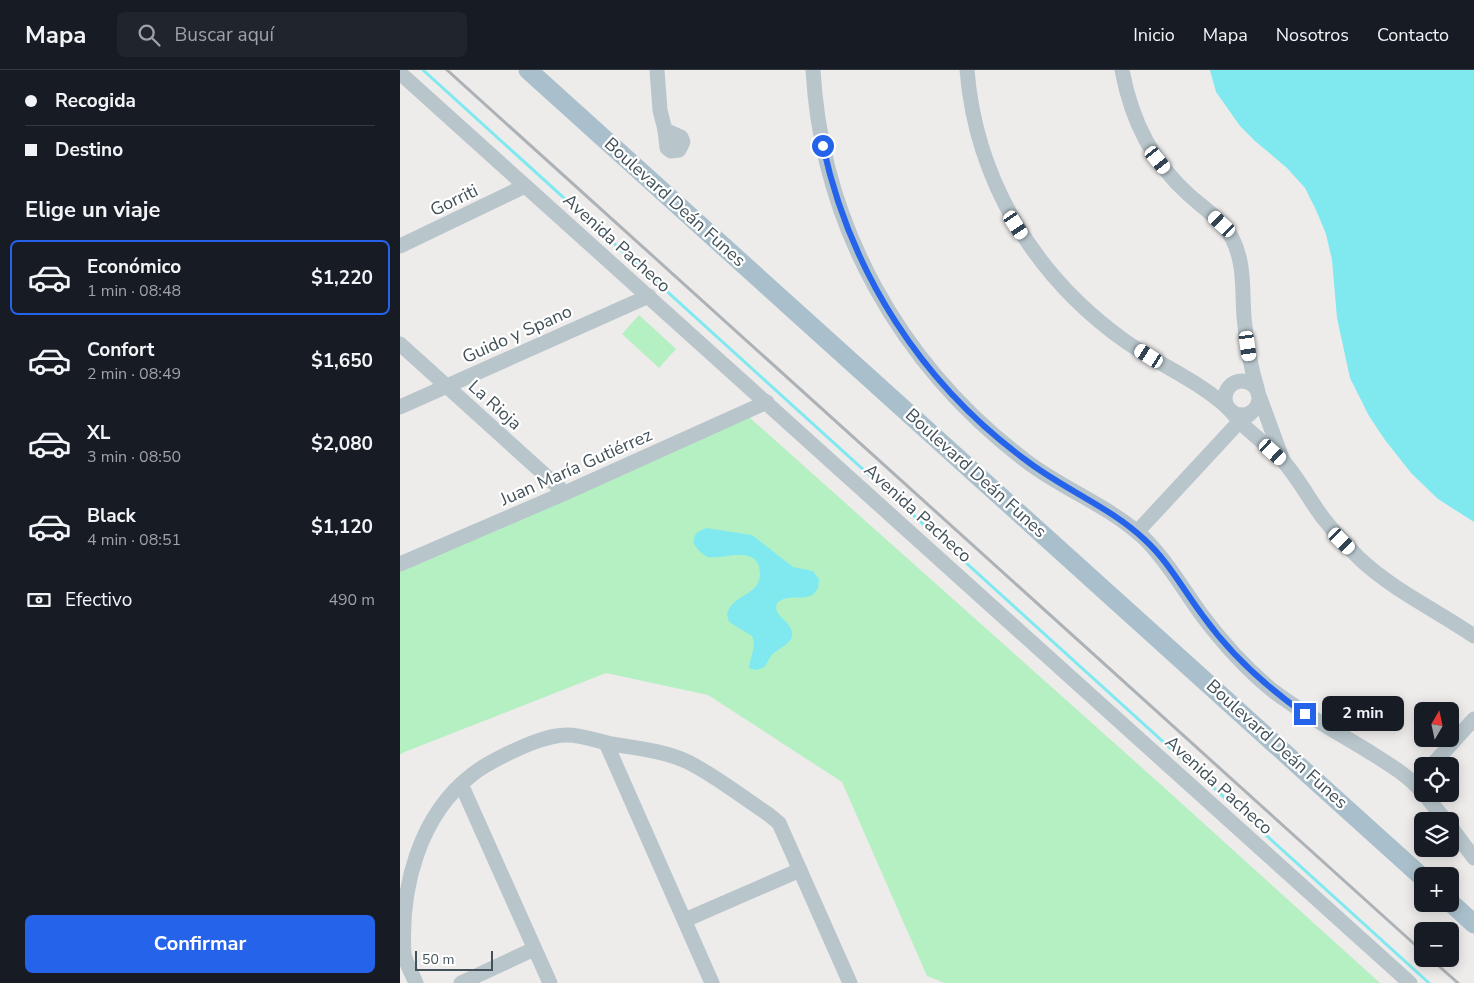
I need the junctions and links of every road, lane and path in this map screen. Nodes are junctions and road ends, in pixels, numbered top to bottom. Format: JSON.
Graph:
{"nodes":[{"id":1,"x":528,"y":70,"type":"edge"},
{"id":2,"x":545,"y":70,"type":"edge"},
{"id":3,"x":657,"y":70,"type":"edge"},
{"id":4,"x":813,"y":70,"type":"edge"},
{"id":5,"x":967,"y":70,"type":"edge"},
{"id":6,"x":1122,"y":70,"type":"edge"},
{"id":7,"x":403,"y":79,"type":"edge"},
{"id":8,"x":665,"y":130,"type":"dead end"},
{"id":9,"x":525,"y":186,"type":"junction"},
{"id":10,"x":400,"y":246,"type":"edge"},
{"id":11,"x":649,"y":296,"type":"junction"},
{"id":12,"x":400,"y":344,"type":"edge"},
{"id":13,"x":1250,"y":363,"type":"junction"},
{"id":14,"x":1233,"y":384,"type":"junction"},
{"id":15,"x":446,"y":386,"type":"junction"},
{"id":16,"x":1204,"y":389,"type":"junction"},
{"id":17,"x":1258,"y":393,"type":"junction"},
{"id":18,"x":767,"y":402,"type":"junction"},
{"id":19,"x":400,"y":407,"type":"edge"},
{"id":20,"x":1240,"y":415,"type":"junction"},
{"id":21,"x":1284,"y":462,"type":"junction"},
{"id":22,"x":565,"y":493,"type":"junction"},
{"id":23,"x":1137,"y":532,"type":"junction"},
{"id":24,"x":400,"y":564,"type":"edge"},
{"id":25,"x":1474,"y":636,"type":"edge"},
{"id":26,"x":1474,"y":719,"type":"edge"},
{"id":27,"x":606,"y":743,"type":"junction"},
{"id":28,"x":1439,"y":757,"type":"edge"},
{"id":29,"x":1414,"y":781,"type":"edge"},
{"id":30,"x":461,"y":784,"type":"junction"},
{"id":31,"x":1459,"y":838,"type":"edge"},
{"id":32,"x":1474,"y":858,"type":"edge"},
{"id":33,"x":1427,"y":867,"type":"edge"},
{"id":34,"x":800,"y":870,"type":"junction"},
{"id":35,"x":1414,"y":870,"type":"edge"},
{"id":36,"x":1459,"y":896,"type":"edge"},
{"id":37,"x":1459,"y":910,"type":"edge"},
{"id":38,"x":1474,"y":910,"type":"edge"},
{"id":39,"x":685,"y":920,"type":"junction"},
{"id":40,"x":1474,"y":924,"type":"edge"},
{"id":41,"x":534,"y":948,"type":"junction"},
{"id":42,"x":416,"y":983,"type":"edge"},
{"id":43,"x":461,"y":983,"type":"edge"},
{"id":44,"x":550,"y":983,"type":"edge"},
{"id":45,"x":712,"y":983,"type":"edge"},
{"id":46,"x":850,"y":983,"type":"edge"},
{"id":47,"x":1410,"y":983,"type":"edge"}],
"edges":[{"from":1,"to":35,"type":"main road","name":"Boulevard Deán Funes"},
{"from":2,"to":33,"type":"main road","name":"Boulevard Deán Funes"},
{"from":3,"to":8,"type":"street"},
{"from":4,"to":23,"type":"street"},
{"from":5,"to":16,"type":"street"},
{"from":6,"to":13,"type":"street"},
{"from":7,"to":9,"type":"street","name":"Avenida Pacheco"},
{"from":9,"to":10,"type":"street","name":"Gorriti"},
{"from":9,"to":11,"type":"street","name":"Avenida Pacheco"},
{"from":11,"to":15,"type":"street","name":"Guido y Spano"},
{"from":11,"to":18,"type":"street","name":"Avenida Pacheco"},
{"from":12,"to":15,"type":"street","name":"La Rioja"},
{"from":13,"to":14,"type":"street"},
{"from":13,"to":17,"type":"street"},
{"from":14,"to":16,"type":"street"},
{"from":14,"to":17,"type":"street"},
{"from":14,"to":20,"type":"street"},
{"from":15,"to":19,"type":"street","name":"Guido y Spano"},
{"from":15,"to":22,"type":"street","name":"La Rioja"},
{"from":16,"to":20,"type":"street"},
{"from":17,"to":20,"type":"street"},
{"from":17,"to":21,"type":"street"},
{"from":18,"to":22,"type":"street","name":"Juan María Gutiérrez"},
{"from":18,"to":47,"type":"street","name":"Avenida Pacheco"},
{"from":20,"to":21,"type":"street"},
{"from":20,"to":23,"type":"street"},
{"from":21,"to":25,"type":"street"},
{"from":22,"to":24,"type":"street","name":"Juan María Gutiérrez"},
{"from":23,"to":29,"type":"street"},
{"from":26,"to":28,"type":"street"},
{"from":27,"to":30,"type":"street"},
{"from":27,"to":34,"type":"street"},
{"from":27,"to":39,"type":"street"},
{"from":30,"to":41,"type":"street"},
{"from":30,"to":42,"type":"street"},
{"from":31,"to":32,"type":"street"},
{"from":34,"to":39,"type":"street"},
{"from":34,"to":46,"type":"street"},
{"from":36,"to":38,"type":"main road"},
{"from":37,"to":40,"type":"main road"},
{"from":39,"to":45,"type":"street"},
{"from":41,"to":43,"type":"street"},
{"from":41,"to":44,"type":"street"}]}
